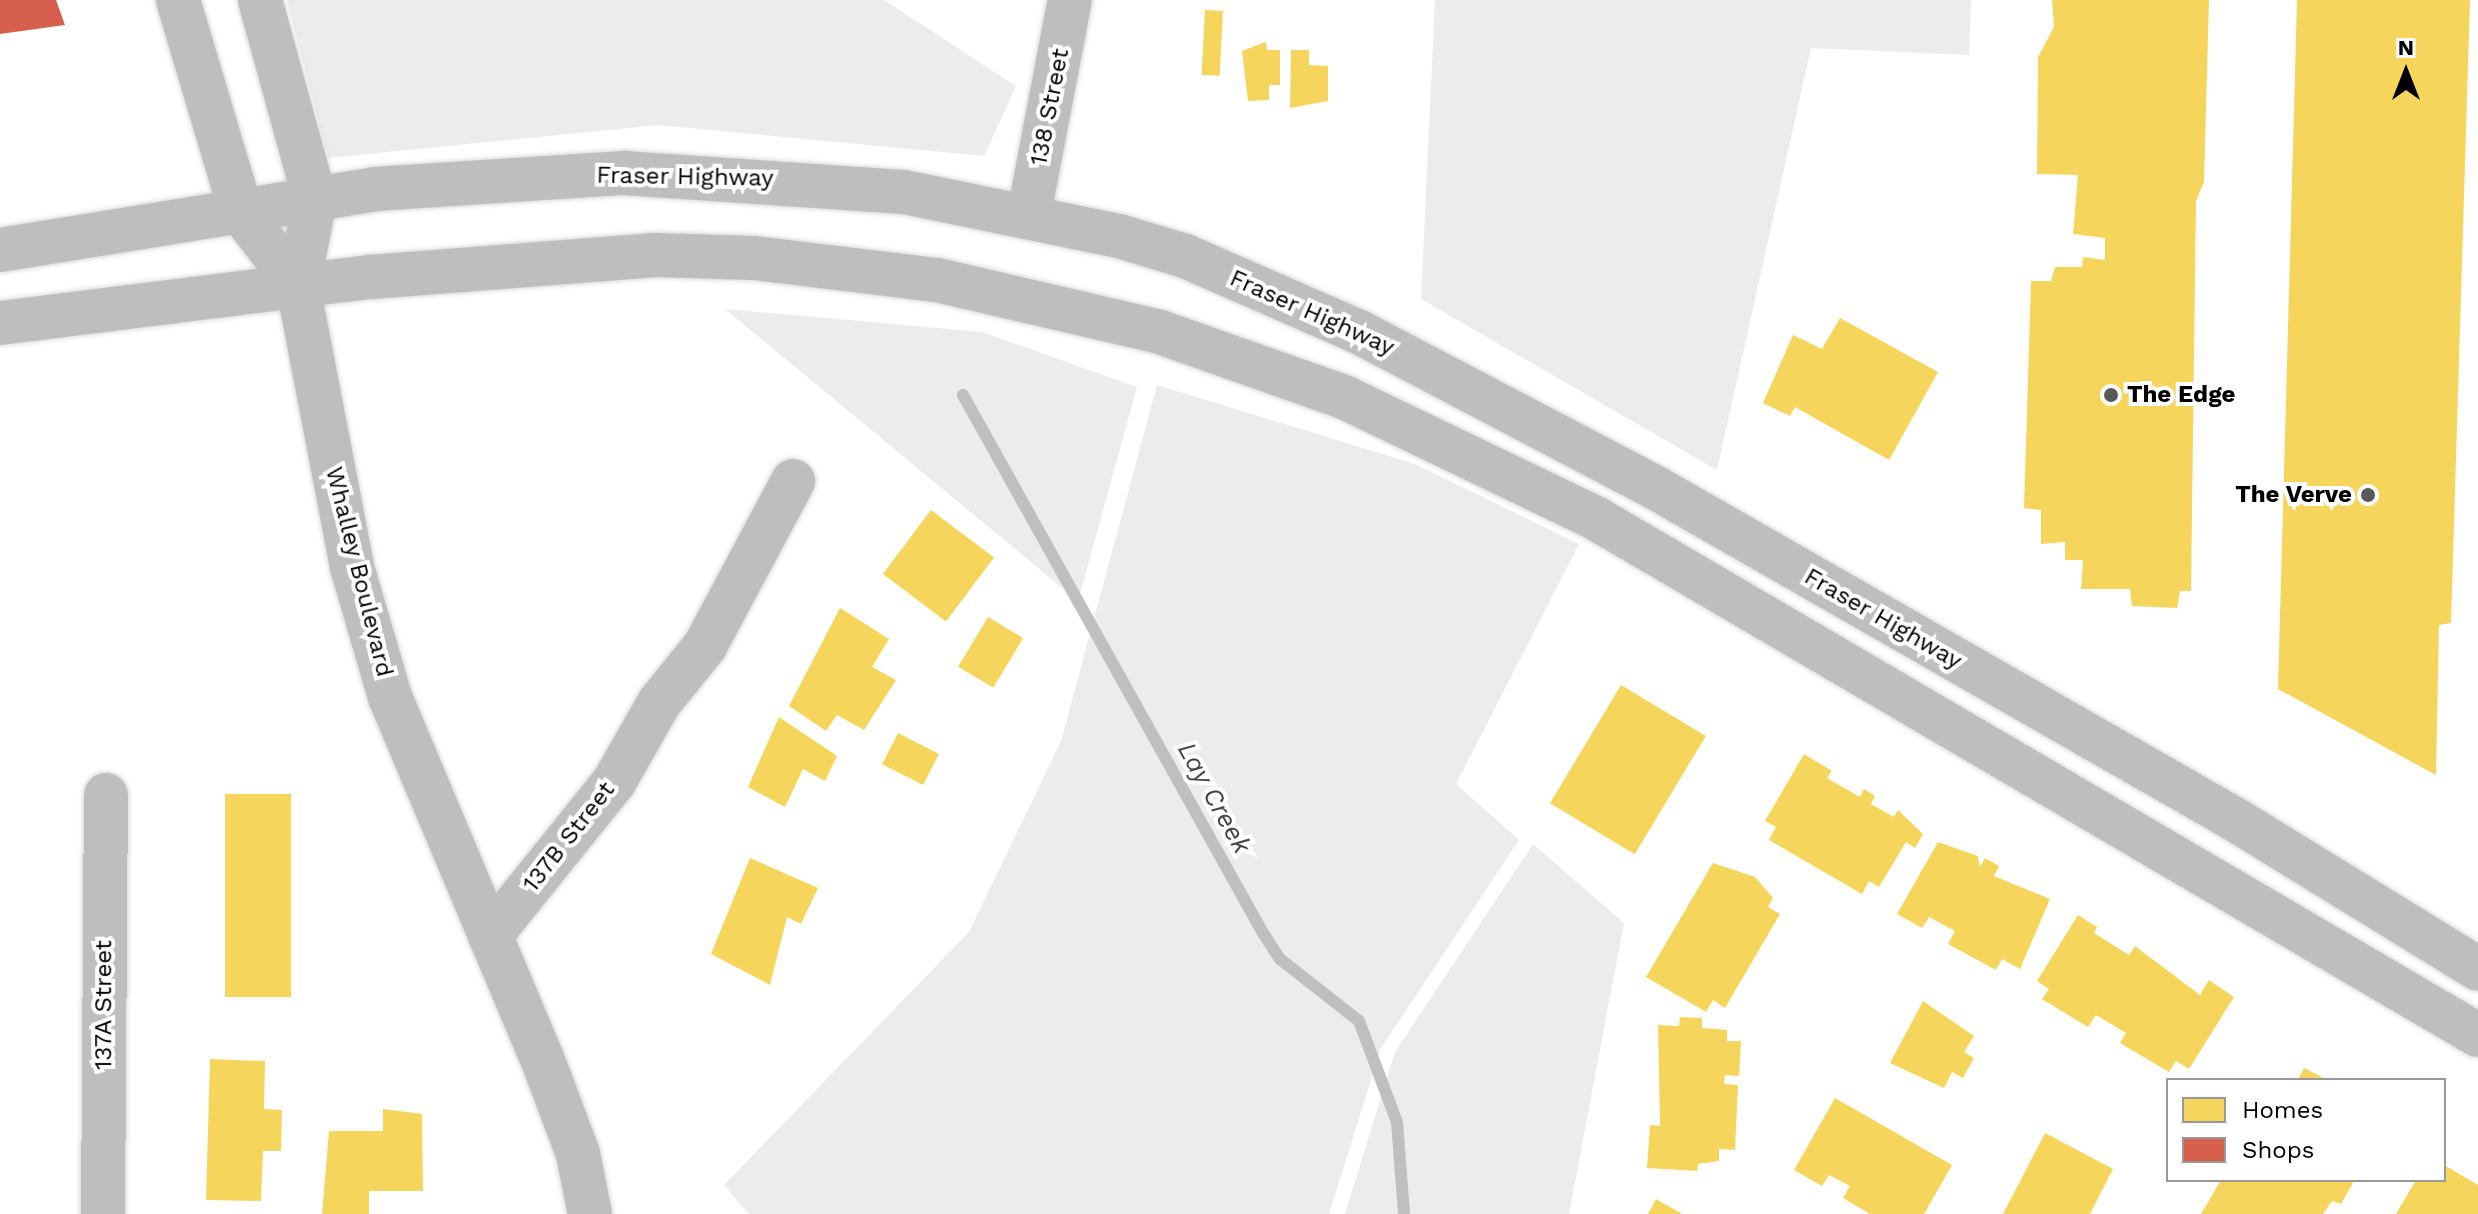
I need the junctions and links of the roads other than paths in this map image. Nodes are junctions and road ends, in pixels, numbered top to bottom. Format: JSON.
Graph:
{"nodes":[{"id":1,"x":178,"y":0,"type":"edge"},
{"id":2,"x":260,"y":0,"type":"edge"},
{"id":3,"x":1070,"y":0,"type":"edge"},
{"id":4,"x":315,"y":200,"type":"junction"},
{"id":5,"x":241,"y":212,"type":"junction"},
{"id":6,"x":1029,"y":214,"type":"junction"},
{"id":7,"x":0,"y":250,"type":"edge"},
{"id":8,"x":298,"y":286,"type":"junction"},
{"id":9,"x":0,"y":323,"type":"edge"},
{"id":10,"x":793,"y":481,"type":"dead end"},
{"id":11,"x":106,"y":795,"type":"dead end"},
{"id":12,"x":490,"y":936,"type":"junction"},
{"id":13,"x":2478,"y":969,"type":"edge"},
{"id":14,"x":2478,"y":1035,"type":"edge"},
{"id":15,"x":103,"y":1214,"type":"edge"},
{"id":16,"x":590,"y":1214,"type":"edge"}],
"edges":[{"from":1,"to":5,"type":"main road","name":"Whalley Boulevard"},
{"from":2,"to":4,"type":"main road","name":"Whalley Boulevard"},
{"from":3,"to":6,"type":"main road","name":"138 Street"},
{"from":4,"to":5,"type":"main road","name":"Fraser Highway"},
{"from":4,"to":6,"type":"main road","name":"Fraser Highway"},
{"from":4,"to":8,"type":"main road","name":"Whalley Boulevard"},
{"from":5,"to":7,"type":"main road","name":"Fraser Highway"},
{"from":5,"to":8,"type":"main road","name":"Whalley Boulevard"},
{"from":6,"to":13,"type":"main road","name":"Fraser Highway"},
{"from":8,"to":9,"type":"main road"},
{"from":8,"to":12,"type":"main road","name":"Whalley Boulevard"},
{"from":8,"to":14,"type":"main road"},
{"from":10,"to":12,"type":"main road","name":"137B Street"},
{"from":11,"to":15,"type":"main road","name":"137A Street"},
{"from":12,"to":16,"type":"main road"}]}
